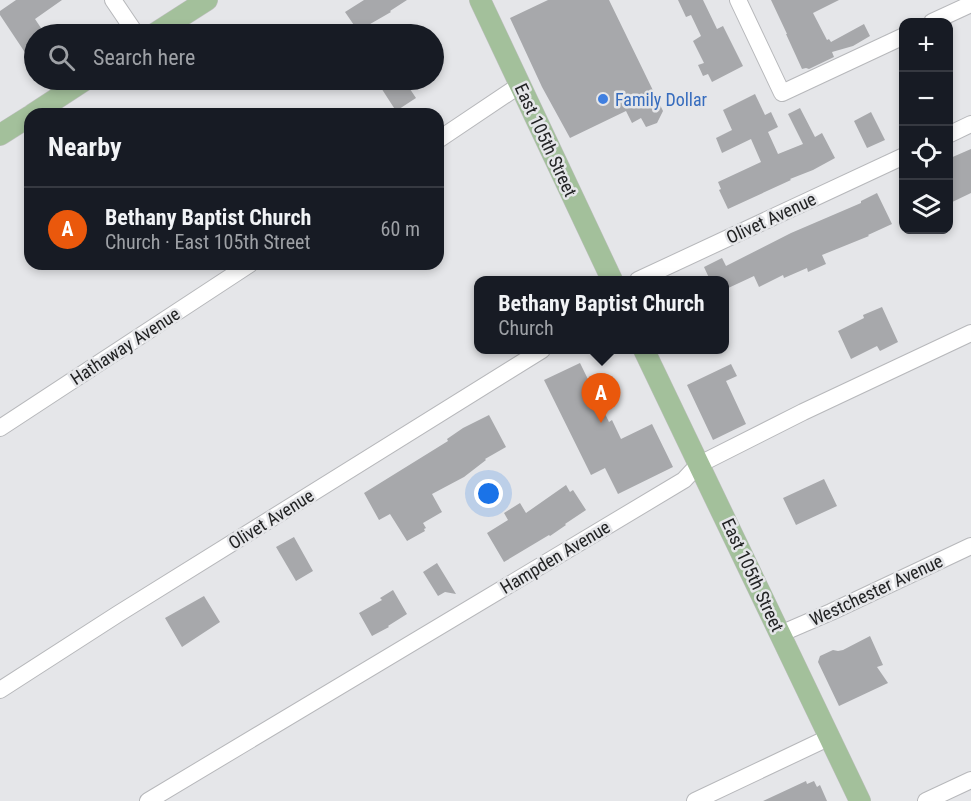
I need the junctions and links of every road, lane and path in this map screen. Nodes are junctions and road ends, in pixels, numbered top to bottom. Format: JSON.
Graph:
{"nodes":[{"id":1,"x":113,"y":0,"type":"edge"},
{"id":2,"x":207,"y":0,"type":"edge"},
{"id":3,"x":480,"y":0,"type":"edge"},
{"id":4,"x":738,"y":0,"type":"edge"},
{"id":5,"x":971,"y":4,"type":"edge"},
{"id":6,"x":941,"y":18,"type":"edge"},
{"id":7,"x":129,"y":24,"type":"edge"},
{"id":8,"x":170,"y":24,"type":"edge"},
{"id":9,"x":899,"y":38,"type":"edge"},
{"id":10,"x":520,"y":84,"type":"junction"},
{"id":11,"x":70,"y":90,"type":"edge"},
{"id":12,"x":42,"y":108,"type":"edge"},
{"id":13,"x":24,"y":120,"type":"edge"},
{"id":14,"x":971,"y":124,"type":"edge"},
{"id":15,"x":953,"y":133,"type":"edge"},
{"id":16,"x":0,"y":135,"type":"edge"},
{"id":17,"x":444,"y":136,"type":"edge"},
{"id":18,"x":899,"y":158,"type":"edge"},
{"id":19,"x":241,"y":270,"type":"edge"},
{"id":20,"x":610,"y":276,"type":"edge"},
{"id":21,"x":647,"y":276,"type":"edge"},
{"id":22,"x":971,"y":333,"type":"edge"},
{"id":23,"x":536,"y":354,"type":"edge"},
{"id":24,"x":646,"y":354,"type":"edge"},
{"id":25,"x":0,"y":428,"type":"edge"},
{"id":26,"x":698,"y":465,"type":"junction"},
{"id":27,"x":971,"y":546,"type":"edge"},
{"id":28,"x":780,"y":634,"type":"junction"},
{"id":29,"x":0,"y":690,"type":"edge"},
{"id":30,"x":830,"y":737,"type":"junction"},
{"id":31,"x":971,"y":780,"type":"edge"},
{"id":32,"x":148,"y":801,"type":"edge"},
{"id":33,"x":695,"y":801,"type":"edge"},
{"id":34,"x":860,"y":801,"type":"edge"},
{"id":35,"x":927,"y":801,"type":"edge"}],
"edges":[{"from":1,"to":7,"type":"street"},
{"from":2,"to":8,"type":"main road"},
{"from":3,"to":10,"type":"main road","name":"East 105th Street"},
{"from":4,"to":9,"type":"street"},
{"from":5,"to":6,"type":"street"},
{"from":10,"to":17,"type":"street"},
{"from":10,"to":20,"type":"main road","name":"East 105th Street"},
{"from":11,"to":12,"type":"main road"},
{"from":13,"to":16,"type":"main road"},
{"from":14,"to":15,"type":"street"},
{"from":18,"to":21,"type":"street","name":"Olivet Avenue"},
{"from":19,"to":25,"type":"street","name":"Hathaway Avenue"},
{"from":22,"to":26,"type":"street","name":"Hampden Avenue"},
{"from":23,"to":29,"type":"street","name":"Olivet Avenue"},
{"from":24,"to":26,"type":"main road","name":"East 105th Street"},
{"from":26,"to":28,"type":"main road","name":"East 105th Street"},
{"from":26,"to":32,"type":"street","name":"Hampden Avenue"},
{"from":27,"to":28,"type":"street","name":"Westchester Avenue"},
{"from":28,"to":30,"type":"main road","name":"East 105th Street"},
{"from":30,"to":33,"type":"street"},
{"from":30,"to":34,"type":"main road","name":"East 105th Street"},
{"from":31,"to":35,"type":"street"}]}
